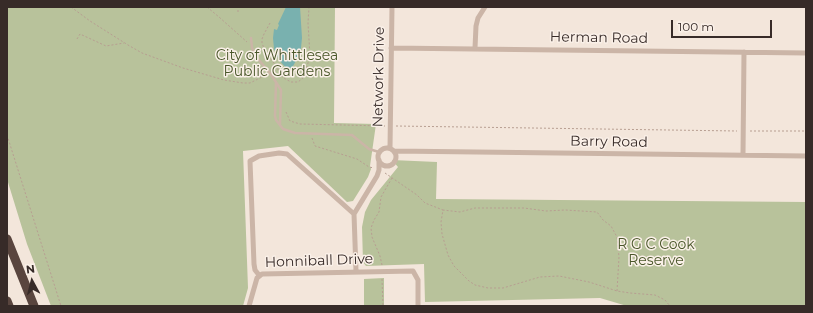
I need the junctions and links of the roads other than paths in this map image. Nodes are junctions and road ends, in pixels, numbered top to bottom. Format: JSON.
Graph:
{"nodes":[{"id":1,"x":392,"y":7,"type":"edge"},
{"id":2,"x":485,"y":7,"type":"edge"},
{"id":3,"x":251,"y":38,"type":"dead end"},
{"id":4,"x":392,"y":48,"type":"junction"},
{"id":5,"x":475,"y":48,"type":"junction"},
{"id":6,"x":744,"y":52,"type":"junction"},
{"id":7,"x":806,"y":52,"type":"edge"},
{"id":8,"x":276,"y":82,"type":"junction"},
{"id":9,"x":280,"y":125,"type":"junction"},
{"id":10,"x":392,"y":149,"type":"junction"},
{"id":11,"x":379,"y":152,"type":"junction"},
{"id":12,"x":411,"y":152,"type":"junction"},
{"id":13,"x":743,"y":155,"type":"junction"},
{"id":14,"x":806,"y":156,"type":"edge"},
{"id":15,"x":396,"y":159,"type":"junction"},
{"id":16,"x":379,"y":160,"type":"junction"},
{"id":17,"x":391,"y":165,"type":"junction"},
{"id":18,"x":380,"y":170,"type":"junction"},
{"id":19,"x":354,"y":214,"type":"junction"},
{"id":20,"x":7,"y":239,"type":"edge"},
{"id":21,"x":356,"y":272,"type":"junction"},
{"id":22,"x":259,"y":275,"type":"junction"},
{"id":23,"x":7,"y":301,"type":"edge"},
{"id":24,"x":9,"y":306,"type":"edge"},
{"id":25,"x":34,"y":306,"type":"edge"},
{"id":26,"x":249,"y":306,"type":"edge"},
{"id":27,"x":418,"y":306,"type":"edge"}],
"edges":[{"from":1,"to":4,"type":"street","name":"Network Drive"},
{"from":2,"to":5,"type":"street"},
{"from":3,"to":8,"type":"lane"},
{"from":4,"to":5,"type":"street","name":"Herman Road"},
{"from":4,"to":10,"type":"street","name":"Network Drive"},
{"from":5,"to":6,"type":"street","name":"Herman Road"},
{"from":6,"to":7,"type":"street","name":"Herman Road"},
{"from":6,"to":13,"type":"street"},
{"from":8,"to":9,"type":"lane"},
{"from":8,"to":9,"type":"lane"},
{"from":9,"to":11,"type":"lane"},
{"from":10,"to":11,"type":"street"},
{"from":10,"to":12,"type":"street","name":"Barry Road"},
{"from":10,"to":15,"type":"street"},
{"from":11,"to":16,"type":"street"},
{"from":12,"to":13,"type":"street","name":"Barry Road"},
{"from":12,"to":15,"type":"street","name":"Barry Road"},
{"from":13,"to":14,"type":"street","name":"Barry Road"},
{"from":15,"to":17,"type":"street"},
{"from":16,"to":17,"type":"street"},
{"from":16,"to":18,"type":"street"},
{"from":17,"to":18,"type":"street"},
{"from":18,"to":19,"type":"street"},
{"from":19,"to":21,"type":"street"},
{"from":19,"to":22,"type":"street"},
{"from":20,"to":25,"type":"highway"},
{"from":21,"to":22,"type":"street","name":"Honniball Drive"},
{"from":21,"to":27,"type":"street","name":"Honniball Drive"},
{"from":22,"to":26,"type":"street","name":"Honniball Drive"},
{"from":23,"to":24,"type":"highway"}]}
